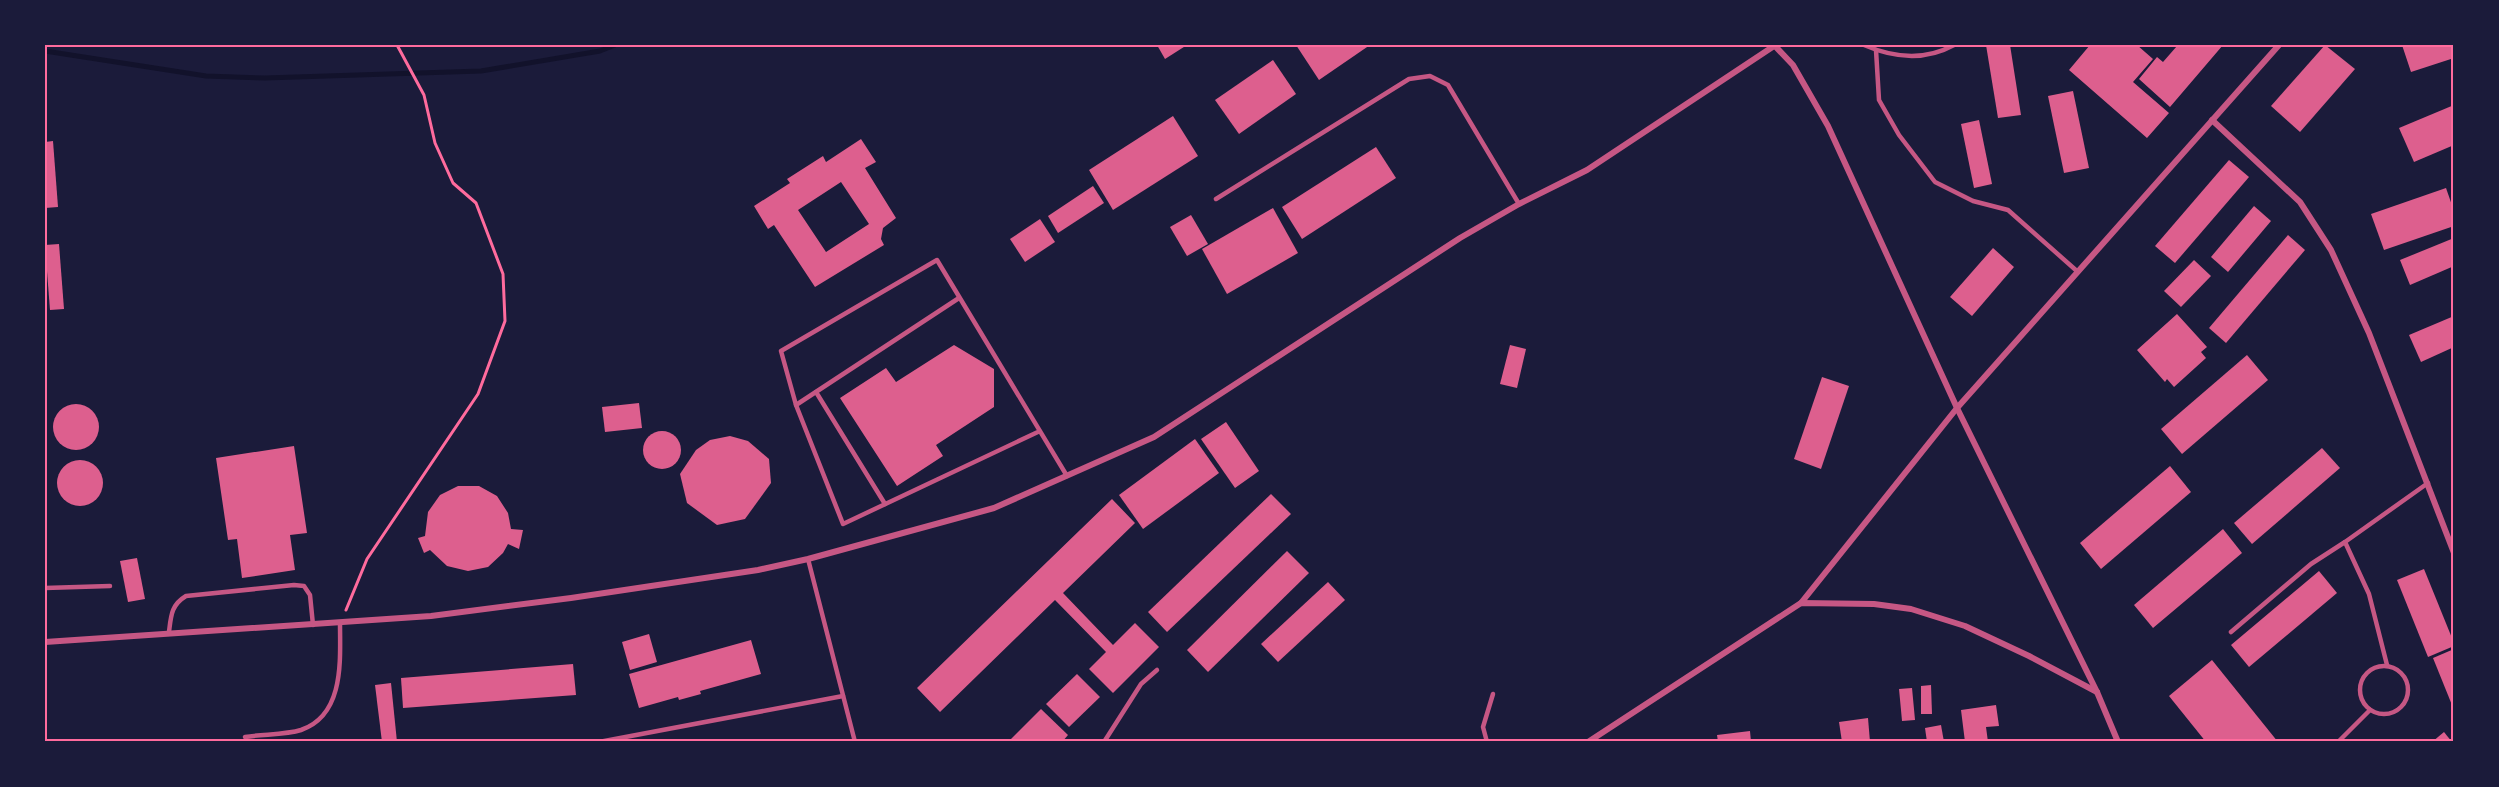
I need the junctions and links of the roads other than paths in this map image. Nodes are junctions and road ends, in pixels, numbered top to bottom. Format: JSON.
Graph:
{"nodes":[{"id":1,"x":1774,"y":45,"type":"edge"},
{"id":2,"x":1864,"y":45,"type":"edge"},
{"id":3,"x":1954,"y":45,"type":"edge"},
{"id":4,"x":2279,"y":45,"type":"edge"},
{"id":5,"x":1876,"y":50,"type":"junction"},
{"id":6,"x":2212,"y":120,"type":"junction"},
{"id":7,"x":1216,"y":199,"type":"dead end"},
{"id":8,"x":1519,"y":204,"type":"junction"},
{"id":9,"x":2078,"y":272,"type":"junction"},
{"id":10,"x":959,"y":298,"type":"junction"},
{"id":11,"x":816,"y":392,"type":"junction"},
{"id":12,"x":796,"y":405,"type":"junction"},
{"id":13,"x":1957,"y":408,"type":"junction"},
{"id":14,"x":1040,"y":431,"type":"junction"},
{"id":15,"x":1067,"y":476,"type":"junction"},
{"id":16,"x":2428,"y":483,"type":"junction"},
{"id":17,"x":885,"y":504,"type":"junction"},
{"id":18,"x":2345,"y":542,"type":"junction"},
{"id":19,"x":2454,"y":553,"type":"edge"},
{"id":20,"x":808,"y":560,"type":"junction"},
{"id":21,"x":110,"y":586,"type":"dead end"},
{"id":22,"x":45,"y":588,"type":"edge"},
{"id":23,"x":1801,"y":603,"type":"junction"},
{"id":24,"x":340,"y":623,"type":"junction"},
{"id":25,"x":313,"y":625,"type":"junction"},
{"id":26,"x":170,"y":632,"type":"junction"},
{"id":27,"x":2231,"y":632,"type":"dead end"},
{"id":28,"x":45,"y":642,"type":"edge"},
{"id":29,"x":2388,"y":665,"type":"junction"},
{"id":30,"x":1157,"y":670,"type":"dead end"},
{"id":31,"x":2097,"y":693,"type":"junction"},
{"id":32,"x":1493,"y":694,"type":"dead end"},
{"id":33,"x":843,"y":696,"type":"junction"},
{"id":34,"x":2370,"y":710,"type":"junction"},
{"id":35,"x":246,"y":736,"type":"dead end"},
{"id":36,"x":618,"y":740,"type":"edge"},
{"id":37,"x":599,"y":742,"type":"edge"},
{"id":38,"x":855,"y":742,"type":"edge"},
{"id":39,"x":1104,"y":742,"type":"edge"},
{"id":40,"x":1487,"y":742,"type":"edge"},
{"id":41,"x":1588,"y":742,"type":"edge"},
{"id":42,"x":2118,"y":742,"type":"edge"},
{"id":43,"x":2338,"y":742,"type":"edge"}],
"edges":[{"from":1,"to":8,"type":"street"},
{"from":1,"to":13,"type":"street"},
{"from":2,"to":5,"type":"lane"},
{"from":3,"to":5,"type":"lane"},
{"from":4,"to":6,"type":"street"},
{"from":5,"to":9,"type":"lane"},
{"from":6,"to":9,"type":"street"},
{"from":6,"to":16,"type":"street"},
{"from":7,"to":8,"type":"lane"},
{"from":8,"to":15,"type":"street"},
{"from":9,"to":13,"type":"street"},
{"from":10,"to":11,"type":"lane"},
{"from":10,"to":12,"type":"lane"},
{"from":10,"to":14,"type":"lane"},
{"from":11,"to":12,"type":"lane"},
{"from":11,"to":17,"type":"lane"},
{"from":12,"to":17,"type":"lane"},
{"from":13,"to":23,"type":"street"},
{"from":13,"to":31,"type":"street"},
{"from":14,"to":15,"type":"lane"},
{"from":14,"to":17,"type":"lane"},
{"from":15,"to":20,"type":"street"},
{"from":16,"to":18,"type":"lane"},
{"from":16,"to":19,"type":"street"},
{"from":18,"to":27,"type":"lane"},
{"from":18,"to":29,"type":"lane"},
{"from":20,"to":24,"type":"street"},
{"from":20,"to":33,"type":"lane"},
{"from":21,"to":22,"type":"lane"},
{"from":23,"to":31,"type":"street"},
{"from":23,"to":41,"type":"street"},
{"from":24,"to":25,"type":"street"},
{"from":24,"to":35,"type":"lane"},
{"from":25,"to":26,"type":"street"},
{"from":25,"to":26,"type":"lane"},
{"from":26,"to":28,"type":"street"},
{"from":29,"to":34,"type":"lane"},
{"from":29,"to":34,"type":"lane"},
{"from":30,"to":39,"type":"lane"},
{"from":31,"to":42,"type":"street"},
{"from":32,"to":40,"type":"lane"},
{"from":33,"to":36,"type":"lane"},
{"from":33,"to":38,"type":"lane"},
{"from":34,"to":43,"type":"lane"},
{"from":36,"to":37,"type":"lane"}]}
